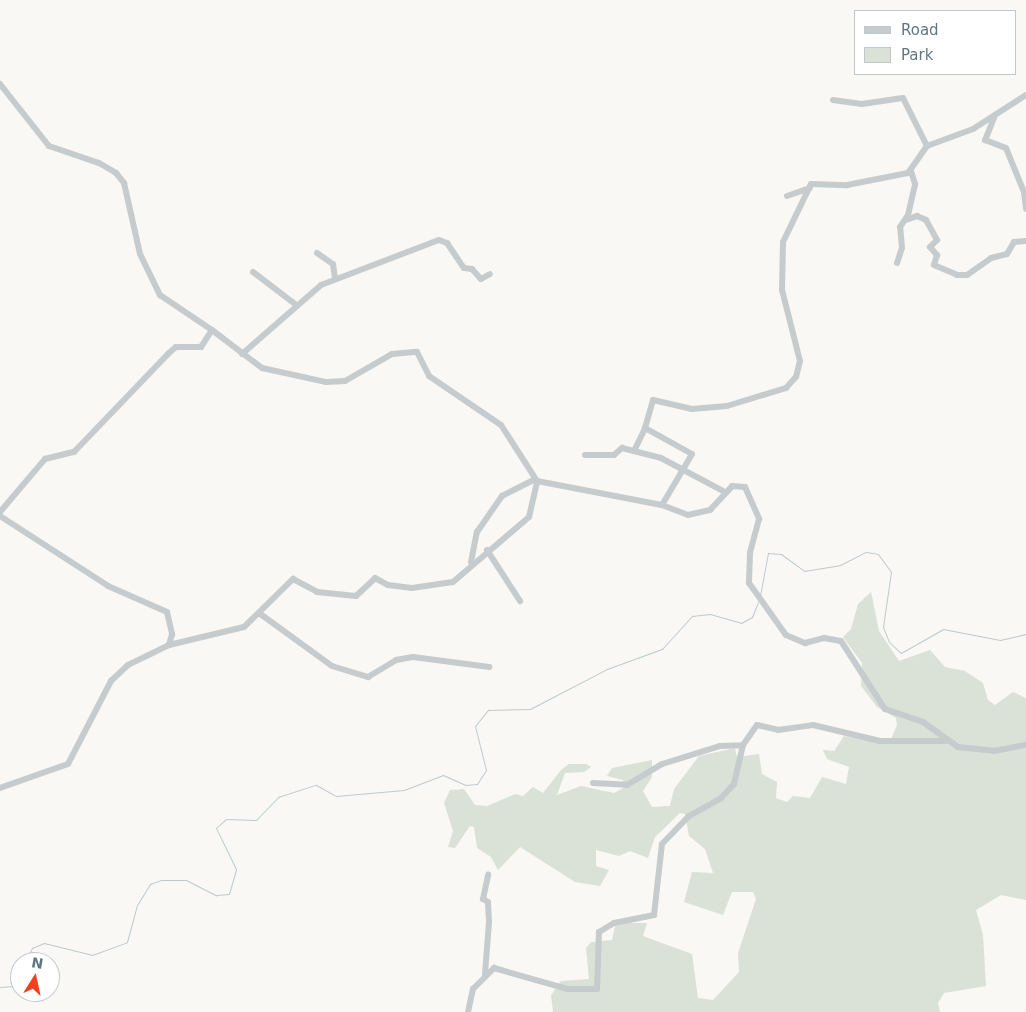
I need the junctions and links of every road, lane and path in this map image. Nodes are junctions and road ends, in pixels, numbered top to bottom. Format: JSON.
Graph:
{"nodes":[{"id":1,"x":0,"y":84,"type":"edge"},
{"id":2,"x":1026,"y":95,"type":"edge"},
{"id":3,"x":834,"y":100,"type":"dead end"},
{"id":4,"x":995,"y":117,"type":"junction"},
{"id":5,"x":927,"y":146,"type":"junction"},
{"id":6,"x":911,"y":171,"type":"junction"},
{"id":7,"x":810,"y":188,"type":"junction"},
{"id":8,"x":787,"y":196,"type":"dead end"},
{"id":9,"x":1026,"y":209,"type":"edge"},
{"id":10,"x":906,"y":220,"type":"junction"},
{"id":11,"x":1026,"y":241,"type":"edge"},
{"id":12,"x":316,"y":253,"type":"dead end"},
{"id":13,"x":897,"y":263,"type":"dead end"},
{"id":14,"x":253,"y":272,"type":"dead end"},
{"id":15,"x":490,"y":274,"type":"dead end"},
{"id":16,"x":335,"y":279,"type":"junction"},
{"id":17,"x":296,"y":304,"type":"junction"},
{"id":18,"x":212,"y":330,"type":"junction"},
{"id":19,"x":242,"y":354,"type":"junction"},
{"id":20,"x":645,"y":428,"type":"junction"},
{"id":21,"x":634,"y":451,"type":"junction"},
{"id":22,"x":585,"y":455,"type":"dead end"},
{"id":23,"x":680,"y":469,"type":"junction"},
{"id":24,"x":536,"y":480,"type":"junction"},
{"id":25,"x":723,"y":492,"type":"junction"},
{"id":26,"x":662,"y":505,"type":"junction"},
{"id":27,"x":0,"y":512,"type":"edge"},
{"id":28,"x":0,"y":516,"type":"edge"},
{"id":29,"x":487,"y":550,"type":"junction"},
{"id":30,"x":471,"y":562,"type":"junction"},
{"id":31,"x":520,"y":602,"type":"dead end"},
{"id":32,"x":259,"y":613,"type":"junction"},
{"id":33,"x":169,"y":645,"type":"junction"},
{"id":34,"x":489,"y":667,"type":"dead end"},
{"id":35,"x":948,"y":741,"type":"junction"},
{"id":36,"x":1024,"y":744,"type":"edge"},
{"id":37,"x":743,"y":745,"type":"junction"},
{"id":38,"x":593,"y":783,"type":"dead end"},
{"id":39,"x":0,"y":788,"type":"edge"},
{"id":40,"x":488,"y":875,"type":"dead end"},
{"id":41,"x":486,"y":974,"type":"junction"},
{"id":42,"x":468,"y":1012,"type":"edge"}],
"edges":[{"from":1,"to":18,"type":"street"},
{"from":2,"to":4,"type":"street"},
{"from":3,"to":5,"type":"street"},
{"from":4,"to":5,"type":"street"},
{"from":4,"to":9,"type":"street"},
{"from":5,"to":6,"type":"street"},
{"from":6,"to":7,"type":"street"},
{"from":6,"to":10,"type":"street"},
{"from":7,"to":8,"type":"street"},
{"from":7,"to":20,"type":"street"},
{"from":10,"to":11,"type":"street"},
{"from":10,"to":13,"type":"street"},
{"from":12,"to":16,"type":"street"},
{"from":14,"to":17,"type":"street"},
{"from":15,"to":16,"type":"street"},
{"from":16,"to":17,"type":"street"},
{"from":17,"to":19,"type":"street"},
{"from":18,"to":19,"type":"street"},
{"from":18,"to":27,"type":"street"},
{"from":19,"to":24,"type":"street"},
{"from":20,"to":21,"type":"street"},
{"from":20,"to":23,"type":"street"},
{"from":21,"to":22,"type":"street"},
{"from":21,"to":23,"type":"street"},
{"from":23,"to":25,"type":"street"},
{"from":23,"to":26,"type":"street"},
{"from":24,"to":26,"type":"street"},
{"from":24,"to":29,"type":"street"},
{"from":24,"to":30,"type":"street"},
{"from":25,"to":26,"type":"street"},
{"from":25,"to":35,"type":"street"},
{"from":28,"to":33,"type":"street"},
{"from":29,"to":30,"type":"street"},
{"from":29,"to":31,"type":"street"},
{"from":30,"to":32,"type":"street"},
{"from":32,"to":33,"type":"street"},
{"from":32,"to":34,"type":"street"},
{"from":33,"to":39,"type":"street"},
{"from":35,"to":36,"type":"street"},
{"from":35,"to":37,"type":"street"},
{"from":37,"to":38,"type":"street"},
{"from":37,"to":41,"type":"street"},
{"from":40,"to":41,"type":"street"},
{"from":41,"to":42,"type":"street"}]}
